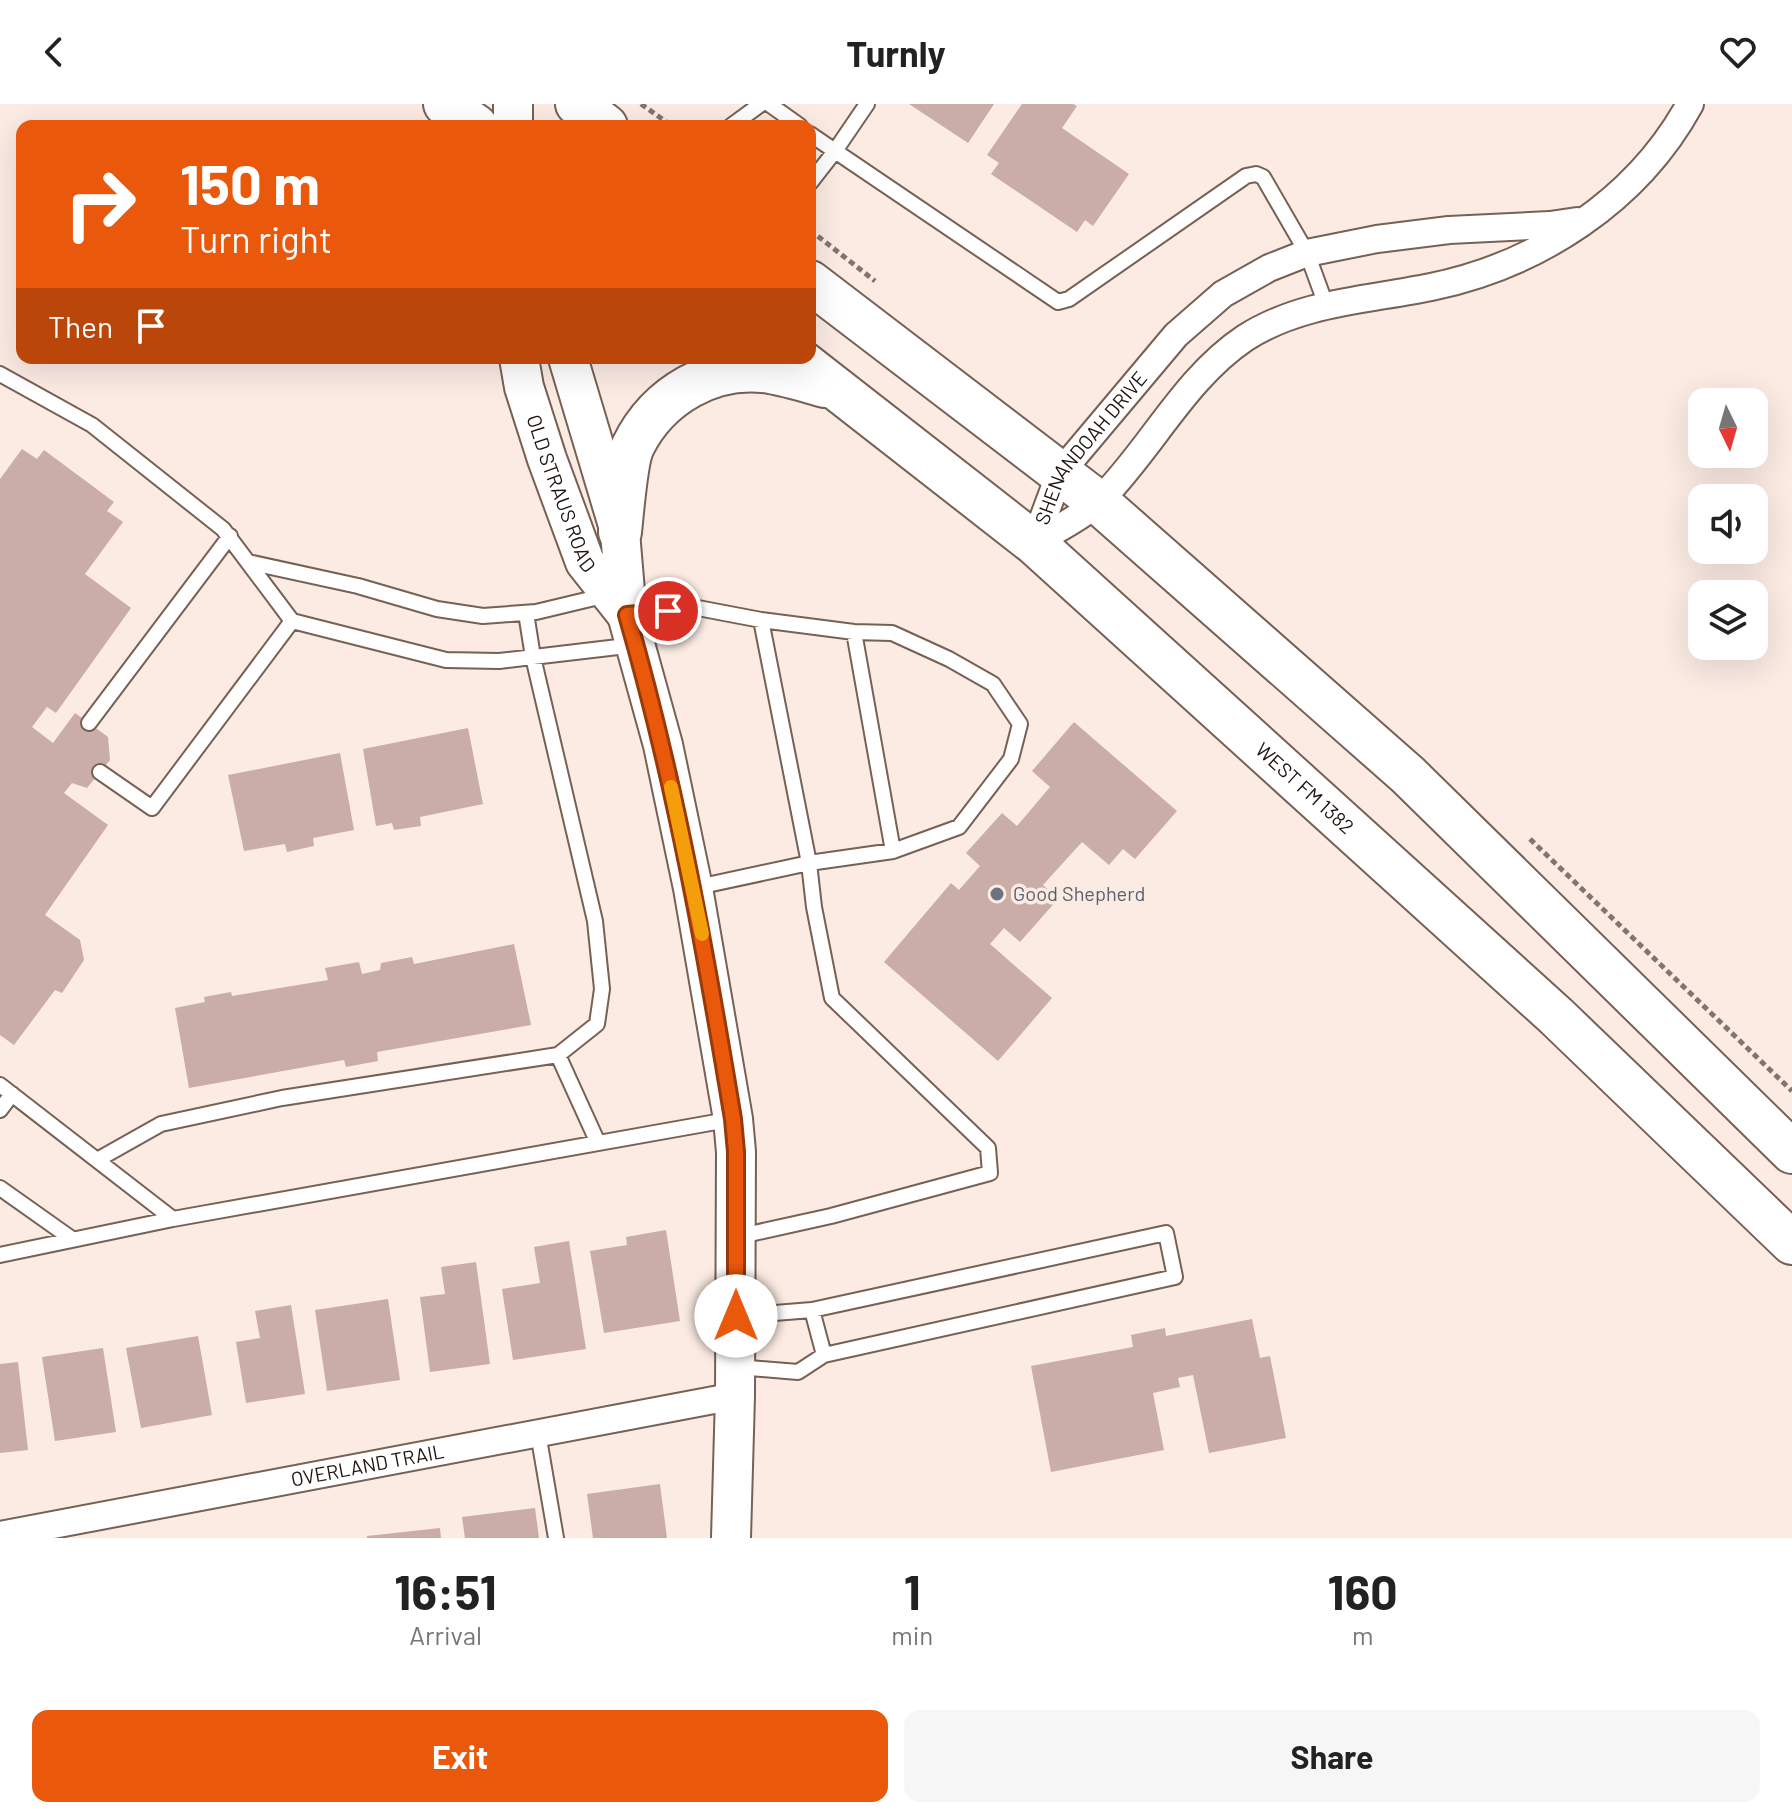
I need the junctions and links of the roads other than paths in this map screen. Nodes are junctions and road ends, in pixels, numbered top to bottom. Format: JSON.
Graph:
{"nodes":[{"id":1,"x":445,"y":104,"type":"edge"},
{"id":2,"x":577,"y":104,"type":"edge"},
{"id":3,"x":761,"y":104,"type":"edge"},
{"id":4,"x":769,"y":104,"type":"edge"},
{"id":5,"x":867,"y":104,"type":"edge"},
{"id":6,"x":1690,"y":104,"type":"edge"},
{"id":7,"x":468,"y":120,"type":"edge"},
{"id":8,"x":598,"y":120,"type":"edge"},
{"id":9,"x":739,"y":120,"type":"edge"},
{"id":10,"x":792,"y":120,"type":"edge"},
{"id":11,"x":816,"y":138,"type":"edge"},
{"id":12,"x":835,"y":151,"type":"junction"},
{"id":13,"x":816,"y":175,"type":"edge"},
{"id":14,"x":1589,"y":219,"type":"junction"},
{"id":15,"x":1307,"y":253,"type":"junction"},
{"id":16,"x":816,"y":287,"type":"edge"},
{"id":17,"x":1326,"y":305,"type":"junction"},
{"id":18,"x":520,"y":364,"type":"edge"},
{"id":19,"x":570,"y":364,"type":"edge"},
{"id":20,"x":805,"y":364,"type":"edge"},
{"id":21,"x":0,"y":374,"type":"edge"},
{"id":22,"x":839,"y":390,"type":"junction"},
{"id":23,"x":1060,"y":473,"type":"junction"},
{"id":24,"x":1098,"y":502,"type":"junction"},
{"id":25,"x":620,"y":532,"type":"junction"},
{"id":26,"x":230,"y":536,"type":"junction"},
{"id":27,"x":1034,"y":543,"type":"junction"},
{"id":28,"x":248,"y":562,"type":"junction"},
{"id":29,"x":526,"y":613,"type":"junction"},
{"id":30,"x":625,"y":618,"type":"junction"},
{"id":31,"x":761,"y":620,"type":"junction"},
{"id":32,"x":292,"y":621,"type":"junction"},
{"id":33,"x":854,"y":632,"type":"junction"},
{"id":34,"x":533,"y":657,"type":"junction"},
{"id":35,"x":89,"y":723,"type":"dead end"},
{"id":36,"x":100,"y":772,"type":"dead end"},
{"id":37,"x":893,"y":851,"type":"junction"},
{"id":38,"x":809,"y":863,"type":"junction"},
{"id":39,"x":693,"y":888,"type":"junction"},
{"id":40,"x":558,"y":1055,"type":"junction"},
{"id":41,"x":0,"y":1085,"type":"edge"},
{"id":42,"x":12,"y":1094,"type":"junction"},
{"id":43,"x":0,"y":1110,"type":"edge"},
{"id":44,"x":733,"y":1119,"type":"junction"},
{"id":45,"x":598,"y":1143,"type":"junction"},
{"id":46,"x":1792,"y":1152,"type":"edge"},
{"id":47,"x":97,"y":1160,"type":"junction"},
{"id":48,"x":0,"y":1188,"type":"edge"},
{"id":49,"x":173,"y":1219,"type":"junction"},
{"id":50,"x":736,"y":1237,"type":"junction"},
{"id":51,"x":72,"y":1239,"type":"junction"},
{"id":52,"x":1792,"y":1243,"type":"edge"},
{"id":53,"x":0,"y":1255,"type":"edge"},
{"id":54,"x":812,"y":1310,"type":"junction"},
{"id":55,"x":736,"y":1316,"type":"junction"},
{"id":56,"x":824,"y":1355,"type":"junction"},
{"id":57,"x":735,"y":1381,"type":"junction"},
{"id":58,"x":538,"y":1433,"type":"junction"},
{"id":59,"x":0,"y":1535,"type":"edge"},
{"id":60,"x":556,"y":1538,"type":"edge"},
{"id":61,"x":731,"y":1538,"type":"edge"}],
"edges":[{"from":1,"to":7,"type":"main road"},
{"from":2,"to":8,"type":"main road"},
{"from":3,"to":9,"type":"lane"},
{"from":4,"to":10,"type":"lane"},
{"from":5,"to":12,"type":"lane"},
{"from":6,"to":14,"type":"street","name":"SHENANDOAH DRIVE"},
{"from":11,"to":12,"type":"lane"},
{"from":12,"to":13,"type":"lane"},
{"from":12,"to":15,"type":"lane"},
{"from":14,"to":15,"type":"street","name":"SHENANDOAH DRIVE"},
{"from":14,"to":17,"type":"street","name":"SHENANDOAH DRIVE"},
{"from":15,"to":17,"type":"lane"},
{"from":15,"to":23,"type":"street","name":"SHENANDOAH DRIVE"},
{"from":16,"to":23,"type":"main road"},
{"from":17,"to":24,"type":"street","name":"SHENANDOAH DRIVE"},
{"from":18,"to":30,"type":"street","name":"OLD STRAUS ROAD"},
{"from":19,"to":25,"type":"street","name":"OLD STRAUS ROAD"},
{"from":20,"to":22,"type":"main road","name":"WEST FM 1382"},
{"from":21,"to":26,"type":"lane"},
{"from":22,"to":25,"type":"main road"},
{"from":22,"to":27,"type":"main road","name":"WEST FM 1382"},
{"from":23,"to":24,"type":"main road"},
{"from":23,"to":27,"type":"street","name":"SHENANDOAH DRIVE"},
{"from":24,"to":27,"type":"street","name":"SHENANDOAH DRIVE"},
{"from":24,"to":46,"type":"main road"},
{"from":25,"to":30,"type":"street","name":"OLD STRAUS ROAD"},
{"from":26,"to":28,"type":"lane"},
{"from":26,"to":35,"type":"lane"},
{"from":27,"to":52,"type":"main road","name":"WEST FM 1382"},
{"from":28,"to":29,"type":"lane"},
{"from":28,"to":32,"type":"lane"},
{"from":29,"to":30,"type":"lane"},
{"from":29,"to":34,"type":"lane"},
{"from":30,"to":31,"type":"lane"},
{"from":30,"to":34,"type":"lane"},
{"from":30,"to":39,"type":"street","name":"OLD STRAUS ROAD"},
{"from":31,"to":33,"type":"lane"},
{"from":31,"to":38,"type":"lane"},
{"from":32,"to":34,"type":"lane"},
{"from":32,"to":36,"type":"lane"},
{"from":33,"to":37,"type":"lane"},
{"from":33,"to":37,"type":"lane"},
{"from":34,"to":40,"type":"lane"},
{"from":37,"to":38,"type":"lane"},
{"from":38,"to":39,"type":"lane"},
{"from":38,"to":50,"type":"lane"},
{"from":39,"to":44,"type":"street","name":"OLD STRAUS ROAD"},
{"from":40,"to":45,"type":"lane"},
{"from":40,"to":47,"type":"lane"},
{"from":41,"to":42,"type":"lane"},
{"from":42,"to":43,"type":"lane"},
{"from":42,"to":47,"type":"lane"},
{"from":44,"to":45,"type":"lane"},
{"from":44,"to":50,"type":"street","name":"OLD STRAUS ROAD"},
{"from":45,"to":49,"type":"lane"},
{"from":47,"to":49,"type":"lane"},
{"from":48,"to":51,"type":"lane"},
{"from":49,"to":51,"type":"lane"},
{"from":50,"to":55,"type":"street","name":"OLD STRAUS ROAD"},
{"from":51,"to":53,"type":"lane"},
{"from":54,"to":55,"type":"lane"},
{"from":54,"to":56,"type":"lane"},
{"from":54,"to":56,"type":"lane"},
{"from":55,"to":57,"type":"street","name":"OLD STRAUS ROAD"},
{"from":56,"to":57,"type":"lane"},
{"from":57,"to":58,"type":"street","name":"OVERLAND TRAIL"},
{"from":57,"to":61,"type":"street","name":"OLD STRAUS ROAD"},
{"from":58,"to":59,"type":"street","name":"OVERLAND TRAIL"},
{"from":58,"to":60,"type":"lane"}]}
